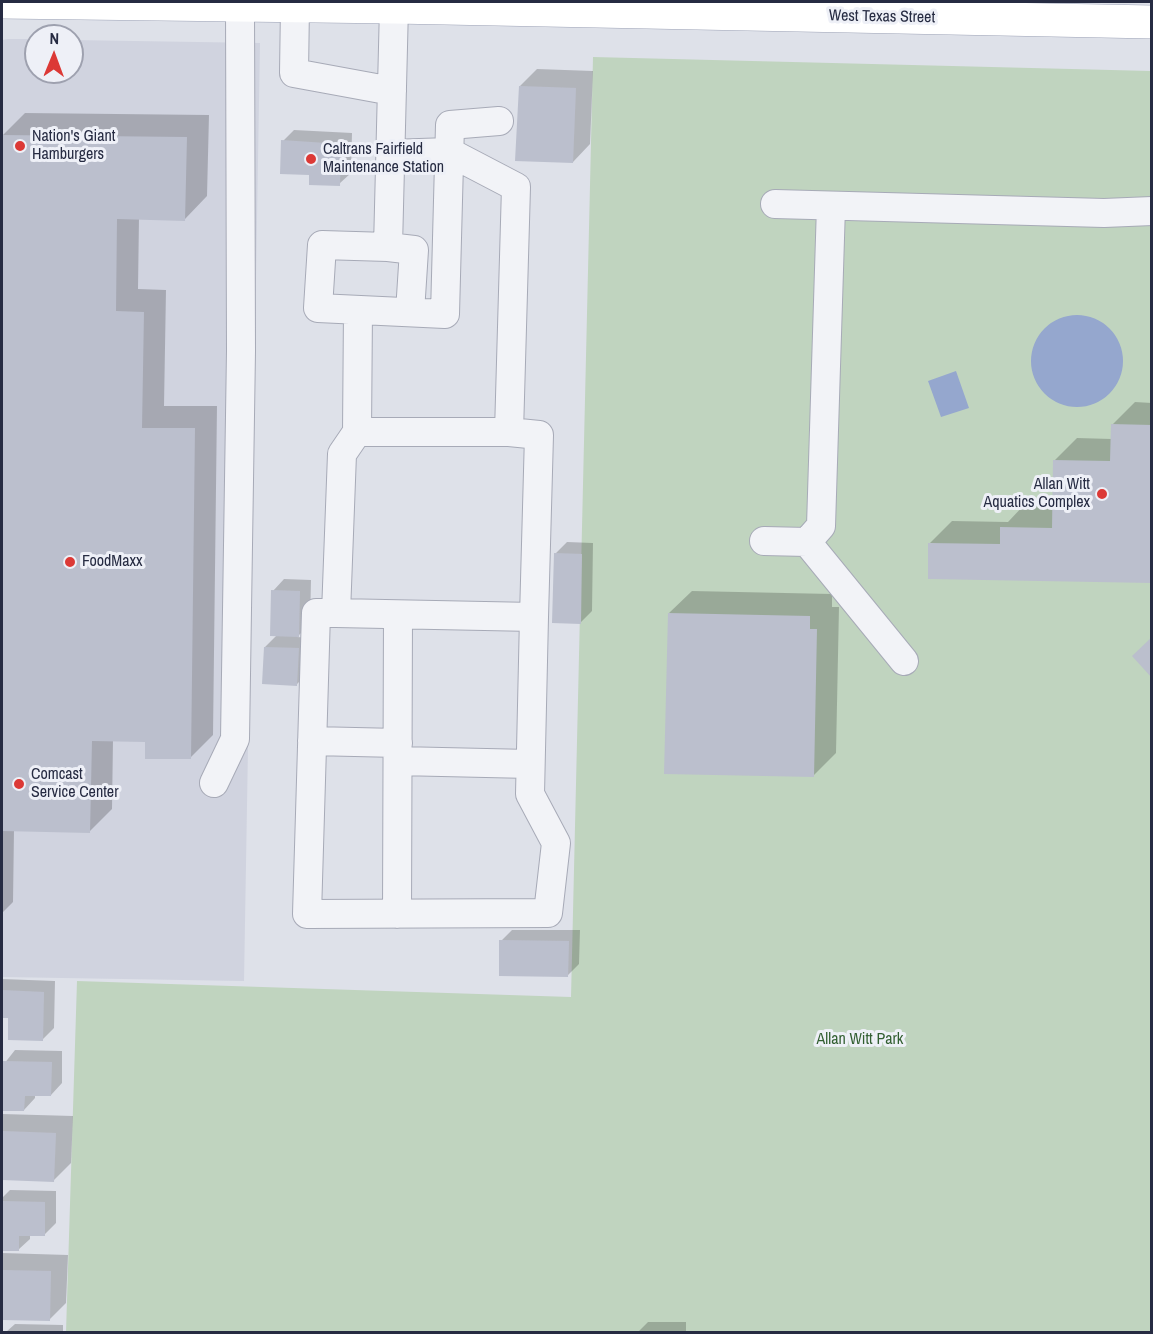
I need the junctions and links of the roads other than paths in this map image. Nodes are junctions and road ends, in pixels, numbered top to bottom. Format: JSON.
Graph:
{"nodes":[{"id":1,"x":2,"y":2,"type":"edge"},
{"id":2,"x":378,"y":5,"type":"edge"},
{"id":3,"x":466,"y":5,"type":"edge"},
{"id":4,"x":240,"y":6,"type":"junction"},
{"id":5,"x":295,"y":6,"type":"junction"},
{"id":6,"x":678,"y":7,"type":"edge"},
{"id":7,"x":822,"y":9,"type":"edge"},
{"id":8,"x":880,"y":9,"type":"edge"},
{"id":9,"x":944,"y":10,"type":"edge"},
{"id":10,"x":1152,"y":22,"type":"edge"},
{"id":11,"x":392,"y":91,"type":"junction"},
{"id":12,"x":499,"y":121,"type":"dead end"},
{"id":13,"x":449,"y":153,"type":"junction"},
{"id":14,"x":390,"y":154,"type":"junction"},
{"id":15,"x":775,"y":204,"type":"dead end"},
{"id":16,"x":831,"y":206,"type":"junction"},
{"id":17,"x":1152,"y":211,"type":"edge"},
{"id":18,"x":388,"y":247,"type":"junction"},
{"id":19,"x":358,"y":310,"type":"junction"},
{"id":20,"x":410,"y":312,"type":"junction"},
{"id":21,"x":357,"y":432,"type":"junction"},
{"id":22,"x":510,"y":432,"type":"junction"},
{"id":23,"x":764,"y":541,"type":"dead end"},
{"id":24,"x":807,"y":542,"type":"junction"},
{"id":25,"x":336,"y":613,"type":"junction"},
{"id":26,"x":398,"y":615,"type":"junction"},
{"id":27,"x":534,"y":617,"type":"junction"},
{"id":28,"x":904,"y":662,"type":"dead end"},
{"id":29,"x":312,"y":741,"type":"junction"},
{"id":30,"x":398,"y":752,"type":"junction"},
{"id":31,"x":530,"y":764,"type":"junction"},
{"id":32,"x":214,"y":783,"type":"dead end"},
{"id":33,"x":397,"y":914,"type":"junction"}],
"edges":[{"from":1,"to":4,"type":"main road","name":"West Texas Street"},
{"from":2,"to":3,"type":"main road","name":"West Texas Street"},
{"from":2,"to":5,"type":"main road","name":"West Texas Street"},
{"from":2,"to":11,"type":"lane"},
{"from":3,"to":6,"type":"main road","name":"West Texas Street"},
{"from":4,"to":5,"type":"main road","name":"West Texas Street"},
{"from":4,"to":32,"type":"lane"},
{"from":5,"to":11,"type":"lane"},
{"from":6,"to":7,"type":"main road","name":"West Texas Street"},
{"from":7,"to":8,"type":"main road","name":"West Texas Street"},
{"from":8,"to":9,"type":"main road","name":"West Texas Street"},
{"from":9,"to":10,"type":"main road","name":"West Texas Street"},
{"from":11,"to":14,"type":"lane"},
{"from":12,"to":13,"type":"lane"},
{"from":13,"to":14,"type":"lane"},
{"from":13,"to":20,"type":"lane"},
{"from":13,"to":22,"type":"lane"},
{"from":14,"to":18,"type":"lane"},
{"from":15,"to":16,"type":"lane"},
{"from":16,"to":17,"type":"lane"},
{"from":16,"to":24,"type":"lane"},
{"from":18,"to":19,"type":"lane"},
{"from":18,"to":20,"type":"lane"},
{"from":19,"to":20,"type":"lane"},
{"from":19,"to":21,"type":"lane"},
{"from":21,"to":22,"type":"lane"},
{"from":21,"to":25,"type":"lane"},
{"from":22,"to":27,"type":"lane"},
{"from":23,"to":24,"type":"lane"},
{"from":24,"to":28,"type":"lane"},
{"from":25,"to":26,"type":"lane"},
{"from":25,"to":29,"type":"lane"},
{"from":26,"to":27,"type":"lane"},
{"from":26,"to":30,"type":"lane"},
{"from":27,"to":31,"type":"lane"},
{"from":29,"to":30,"type":"lane"},
{"from":29,"to":33,"type":"lane"},
{"from":30,"to":31,"type":"lane"},
{"from":30,"to":33,"type":"lane"},
{"from":31,"to":33,"type":"lane"}]}
